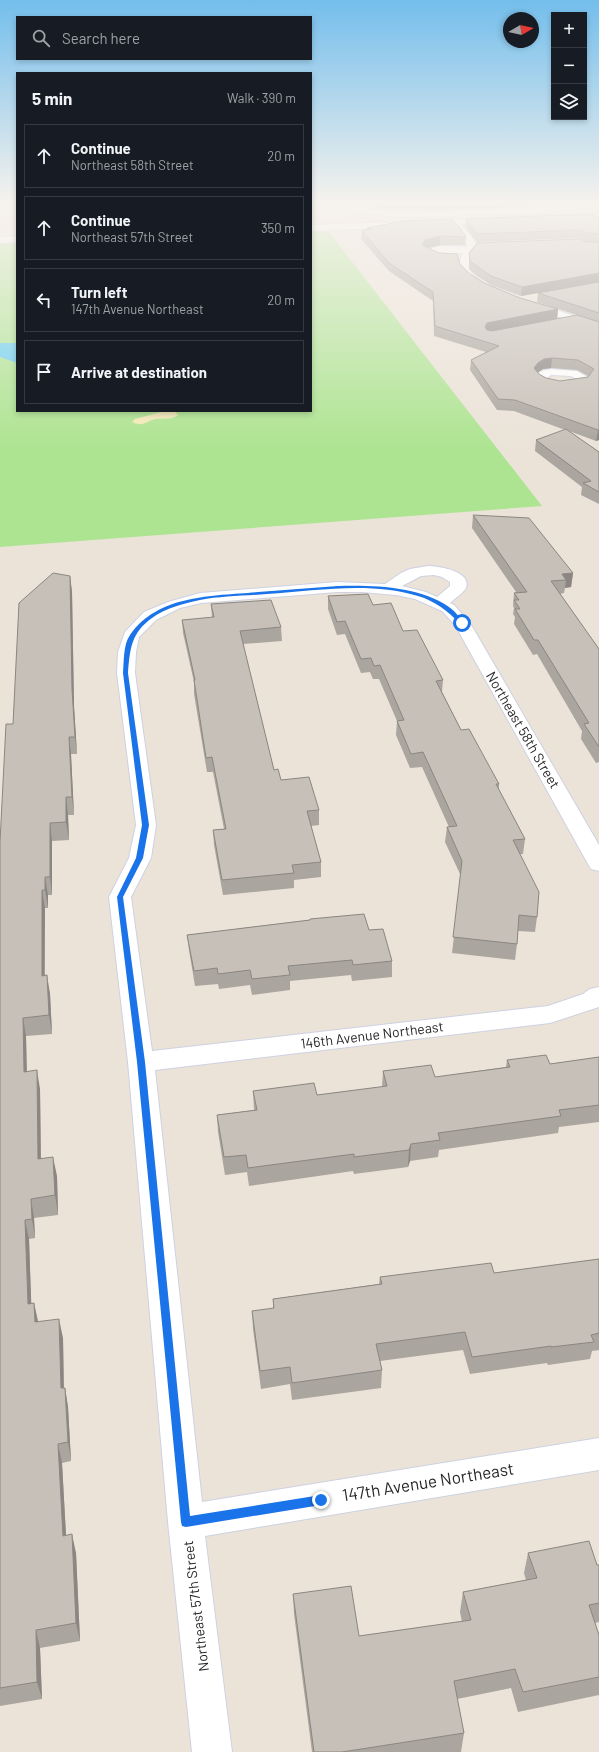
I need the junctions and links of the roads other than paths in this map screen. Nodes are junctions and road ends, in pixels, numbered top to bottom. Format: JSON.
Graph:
{"nodes":[{"id":1,"x":480,"y":285,"type":"edge"},
{"id":2,"x":490,"y":290,"type":"edge"},
{"id":3,"x":541,"y":297,"type":"edge"},
{"id":4,"x":578,"y":320,"type":"junction"},
{"id":5,"x":552,"y":325,"type":"edge"},
{"id":6,"x":599,"y":327,"type":"edge"},
{"id":7,"x":596,"y":376,"type":"edge"},
{"id":8,"x":583,"y":377,"type":"edge"},
{"id":9,"x":389,"y":589,"type":"junction"},
{"id":10,"x":429,"y":599,"type":"junction"},
{"id":11,"x":599,"y":864,"type":"edge"},
{"id":12,"x":599,"y":995,"type":"edge"},
{"id":13,"x":141,"y":1062,"type":"junction"},
{"id":14,"x":599,"y":1454,"type":"edge"},
{"id":15,"x":186,"y":1522,"type":"junction"},
{"id":16,"x":212,"y":1752,"type":"edge"}],
"edges":[{"from":1,"to":2,"type":"street"},
{"from":3,"to":4,"type":"street"},
{"from":4,"to":5,"type":"street"},
{"from":4,"to":6,"type":"street"},
{"from":7,"to":8,"type":"street"},
{"from":9,"to":10,"type":"street","name":"Northeast 57th Street"},
{"from":9,"to":10,"type":"street"},
{"from":9,"to":13,"type":"street","name":"Northeast 57th Street"},
{"from":10,"to":11,"type":"street","name":"Northeast 58th Street"},
{"from":12,"to":13,"type":"street","name":"146th Avenue Northeast"},
{"from":13,"to":15,"type":"street","name":"Northeast 57th Street"},
{"from":14,"to":15,"type":"street","name":"147th Avenue Northeast"},
{"from":15,"to":16,"type":"street","name":"Northeast 57th Street"}]}
